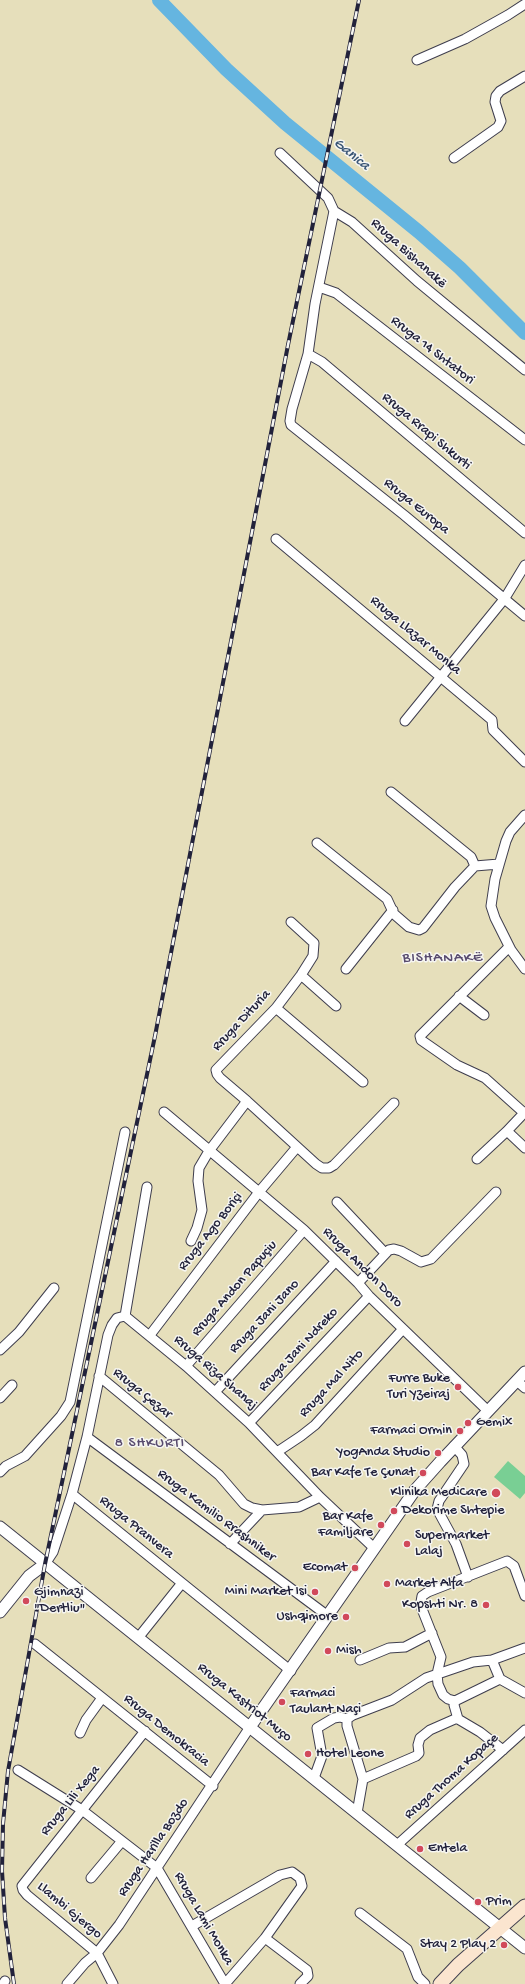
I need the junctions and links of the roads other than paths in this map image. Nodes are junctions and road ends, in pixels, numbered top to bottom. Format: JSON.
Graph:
{"nodes":[{"id":1,"x":525,"y":4,"type":"edge"},
{"id":2,"x":416,"y":60,"type":"dead end"},
{"id":3,"x":525,"y":76,"type":"edge"},
{"id":4,"x":280,"y":153,"type":"dead end"},
{"id":5,"x":454,"y":158,"type":"dead end"},
{"id":6,"x":334,"y":211,"type":"junction"},
{"id":7,"x":319,"y":287,"type":"junction"},
{"id":8,"x":308,"y":354,"type":"junction"},
{"id":9,"x":525,"y":370,"type":"edge"},
{"id":10,"x":525,"y":440,"type":"edge"},
{"id":11,"x":525,"y":533,"type":"edge"},
{"id":12,"x":276,"y":539,"type":"dead end"},
{"id":13,"x":525,"y":565,"type":"edge"},
{"id":14,"x":504,"y":598,"type":"junction"},
{"id":15,"x":525,"y":616,"type":"edge"},
{"id":16,"x":441,"y":677,"type":"junction"},
{"id":17,"x":406,"y":722,"type":"dead end"},
{"id":18,"x":525,"y":762,"type":"edge"},
{"id":19,"x":391,"y":792,"type":"dead end"},
{"id":20,"x":525,"y":815,"type":"edge"},
{"id":21,"x":317,"y":842,"type":"dead end"},
{"id":22,"x":499,"y":864,"type":"junction"},
{"id":23,"x":475,"y":866,"type":"junction"},
{"id":24,"x":393,"y":910,"type":"junction"},
{"id":25,"x":290,"y":922,"type":"dead end"},
{"id":26,"x":509,"y":946,"type":"junction"},
{"id":27,"x":346,"y":969,"type":"dead end"},
{"id":28,"x":525,"y":969,"type":"edge"},
{"id":29,"x":301,"y":975,"type":"junction"},
{"id":30,"x":459,"y":996,"type":"junction"},
{"id":31,"x":336,"y":1006,"type":"dead end"},
{"id":32,"x":276,"y":1008,"type":"junction"},
{"id":33,"x":484,"y":1015,"type":"dead end"},
{"id":34,"x":363,"y":1082,"type":"dead end"},
{"id":35,"x":247,"y":1101,"type":"junction"},
{"id":36,"x":394,"y":1103,"type":"dead end"},
{"id":37,"x":164,"y":1112,"type":"dead end"},
{"id":38,"x":525,"y":1113,"type":"edge"},
{"id":39,"x":507,"y":1131,"type":"junction"},
{"id":40,"x":125,"y":1132,"type":"dead end"},
{"id":41,"x":297,"y":1147,"type":"junction"},
{"id":42,"x":525,"y":1148,"type":"edge"},
{"id":43,"x":209,"y":1151,"type":"junction"},
{"id":44,"x":477,"y":1159,"type":"dead end"},
{"id":45,"x":147,"y":1187,"type":"dead end"},
{"id":46,"x":260,"y":1192,"type":"junction"},
{"id":47,"x":496,"y":1192,"type":"dead end"},
{"id":48,"x":337,"y":1202,"type":"dead end"},
{"id":49,"x":304,"y":1230,"type":"junction"},
{"id":50,"x":190,"y":1241,"type":"dead end"},
{"id":51,"x":385,"y":1253,"type":"junction"},
{"id":52,"x":336,"y":1261,"type":"junction"},
{"id":53,"x":358,"y":1283,"type":"junction"},
{"id":54,"x":54,"y":1288,"type":"dead end"},
{"id":55,"x":369,"y":1296,"type":"junction"},
{"id":56,"x":125,"y":1316,"type":"junction"},
{"id":57,"x":403,"y":1329,"type":"junction"},
{"id":58,"x":150,"y":1335,"type":"junction"},
{"id":59,"x":0,"y":1350,"type":"edge"},
{"id":60,"x":186,"y":1366,"type":"junction"},
{"id":61,"x":525,"y":1372,"type":"edge"},
{"id":62,"x":99,"y":1376,"type":"junction"},
{"id":63,"x":521,"y":1384,"type":"edge"},
{"id":64,"x":12,"y":1385,"type":"dead end"},
{"id":65,"x":215,"y":1392,"type":"junction"},
{"id":66,"x":0,"y":1398,"type":"edge"},
{"id":67,"x":488,"y":1411,"type":"junction"},
{"id":68,"x":249,"y":1423,"type":"junction"},
{"id":69,"x":87,"y":1437,"type":"junction"},
{"id":70,"x":454,"y":1446,"type":"junction"},
{"id":71,"x":277,"y":1452,"type":"junction"},
{"id":72,"x":0,"y":1472,"type":"edge"},
{"id":73,"x":72,"y":1494,"type":"junction"},
{"id":74,"x":320,"y":1497,"type":"junction"},
{"id":75,"x":262,"y":1510,"type":"junction"},
{"id":76,"x":0,"y":1527,"type":"edge"},
{"id":77,"x":230,"y":1544,"type":"junction"},
{"id":78,"x":374,"y":1548,"type":"junction"},
{"id":79,"x":45,"y":1564,"type":"junction"},
{"id":80,"x":468,"y":1577,"type":"junction"},
{"id":81,"x":182,"y":1583,"type":"junction"},
{"id":82,"x":525,"y":1596,"type":"edge"},
{"id":83,"x":0,"y":1612,"type":"edge"},
{"id":84,"x":328,"y":1616,"type":"junction"},
{"id":85,"x":432,"y":1633,"type":"junction"},
{"id":86,"x":138,"y":1638,"type":"junction"},
{"id":87,"x":35,"y":1644,"type":"dead end"},
{"id":88,"x":525,"y":1648,"type":"edge"},
{"id":89,"x":360,"y":1660,"type":"dead end"},
{"id":90,"x":492,"y":1660,"type":"junction"},
{"id":91,"x":291,"y":1671,"type":"junction"},
{"id":92,"x":437,"y":1674,"type":"junction"},
{"id":93,"x":500,"y":1679,"type":"junction"},
{"id":94,"x":525,"y":1693,"type":"edge"},
{"id":95,"x":102,"y":1698,"type":"junction"},
{"id":96,"x":455,"y":1701,"type":"junction"},
{"id":97,"x":347,"y":1719,"type":"junction"},
{"id":98,"x":458,"y":1719,"type":"junction"},
{"id":99,"x":250,"y":1727,"type":"junction"},
{"id":100,"x":525,"y":1730,"type":"edge"},
{"id":101,"x":145,"y":1731,"type":"junction"},
{"id":102,"x":80,"y":1733,"type":"dead end"},
{"id":103,"x":503,"y":1750,"type":"junction"},
{"id":104,"x":18,"y":1770,"type":"dead end"},
{"id":105,"x":314,"y":1778,"type":"junction"},
{"id":106,"x":363,"y":1780,"type":"junction"},
{"id":107,"x":213,"y":1786,"type":"junction"},
{"id":108,"x":82,"y":1810,"type":"junction"},
{"id":109,"x":357,"y":1812,"type":"junction"},
{"id":110,"x":122,"y":1841,"type":"junction"},
{"id":111,"x":397,"y":1845,"type":"junction"},
{"id":112,"x":157,"y":1868,"type":"junction"},
{"id":113,"x":91,"y":1878,"type":"dead end"},
{"id":114,"x":23,"y":1890,"type":"joint"},
{"id":115,"x":525,"y":1906,"type":"edge"},
{"id":116,"x":360,"y":1913,"type":"dead end"},
{"id":117,"x":192,"y":1926,"type":"junction"},
{"id":118,"x":501,"y":1929,"type":"junction"},
{"id":119,"x":265,"y":1938,"type":"junction"},
{"id":120,"x":525,"y":1948,"type":"edge"},
{"id":121,"x":97,"y":1953,"type":"junction"},
{"id":122,"x":423,"y":1983,"type":"edge"},
{"id":123,"x":67,"y":1984,"type":"edge"},
{"id":124,"x":113,"y":1984,"type":"edge"},
{"id":125,"x":225,"y":1984,"type":"edge"},
{"id":126,"x":300,"y":1984,"type":"edge"},
{"id":127,"x":440,"y":1984,"type":"edge"}],
"edges":[{"from":1,"to":2,"type":"street"},
{"from":3,"to":5,"type":"street"},
{"from":4,"to":6,"type":"street","name":"Rruga Bishanakë"},
{"from":6,"to":7,"type":"street"},
{"from":6,"to":9,"type":"street","name":"Rruga Bishanakë"},
{"from":7,"to":8,"type":"street"},
{"from":7,"to":10,"type":"street","name":"Rruga 14 Shtatori"},
{"from":8,"to":11,"type":"street","name":"Rruga Rrapi Shkurti"},
{"from":8,"to":14,"type":"street","name":"Rruga Europa"},
{"from":12,"to":16,"type":"street","name":"Rruga Llazar Monka"},
{"from":13,"to":14,"type":"street"},
{"from":14,"to":15,"type":"street","name":"Rruga Europa"},
{"from":14,"to":16,"type":"street"},
{"from":16,"to":17,"type":"street"},
{"from":16,"to":18,"type":"street","name":"Rruga Llazar Monka"},
{"from":19,"to":23,"type":"street"},
{"from":20,"to":22,"type":"street"},
{"from":21,"to":24,"type":"street"},
{"from":22,"to":23,"type":"street"},
{"from":22,"to":26,"type":"street"},
{"from":23,"to":24,"type":"street"},
{"from":24,"to":27,"type":"street"},
{"from":25,"to":29,"type":"street","name":"Rruga Dituria"},
{"from":26,"to":28,"type":"street"},
{"from":26,"to":30,"type":"street"},
{"from":29,"to":31,"type":"street"},
{"from":29,"to":32,"type":"street","name":"Rruga Dituria"},
{"from":30,"to":33,"type":"street"},
{"from":30,"to":38,"type":"street"},
{"from":32,"to":34,"type":"street"},
{"from":32,"to":35,"type":"street","name":"Rruga Dituria"},
{"from":35,"to":41,"type":"street"},
{"from":35,"to":43,"type":"street"},
{"from":36,"to":41,"type":"street"},
{"from":37,"to":43,"type":"street","name":"Rruga Andon Doro"},
{"from":38,"to":39,"type":"street"},
{"from":39,"to":42,"type":"street"},
{"from":39,"to":44,"type":"street"},
{"from":40,"to":72,"type":"street"},
{"from":41,"to":46,"type":"street","name":"Rruga Ago Boriçi"},
{"from":43,"to":46,"type":"street","name":"Rruga Andon Doro"},
{"from":43,"to":50,"type":"street"},
{"from":45,"to":56,"type":"street"},
{"from":46,"to":49,"type":"street","name":"Rruga Andon Doro"},
{"from":46,"to":58,"type":"street","name":"Rruga Ago Boriçi"},
{"from":47,"to":51,"type":"street"},
{"from":48,"to":51,"type":"street"},
{"from":49,"to":52,"type":"street","name":"Rruga Andon Doro"},
{"from":49,"to":60,"type":"street","name":"Rruga Andon Papuçiu"},
{"from":51,"to":53,"type":"street"},
{"from":52,"to":53,"type":"street","name":"Rruga Andon Doro"},
{"from":52,"to":65,"type":"street","name":"Rruga Jani Jano"},
{"from":53,"to":55,"type":"street","name":"Rruga Andon Doro"},
{"from":54,"to":59,"type":"street"},
{"from":55,"to":57,"type":"street","name":"Rruga Andon Doro"},
{"from":55,"to":68,"type":"street","name":"Rruga Jani Ndreko"},
{"from":56,"to":58,"type":"street","name":"Rruga Riza Shanaj"},
{"from":56,"to":62,"type":"street"},
{"from":57,"to":67,"type":"street","name":"Rruga Andon Doro"},
{"from":57,"to":71,"type":"street","name":"Rruga Mal Nito"},
{"from":58,"to":60,"type":"street","name":"Rruga Riza Shanaj"},
{"from":60,"to":65,"type":"street","name":"Rruga Riza Shanaj"},
{"from":61,"to":63,"type":"street"},
{"from":62,"to":69,"type":"street","name":"Rruga Çezar"},
{"from":62,"to":75,"type":"street","name":"Rruga Çezar"},
{"from":63,"to":67,"type":"street"},
{"from":64,"to":66,"type":"street"},
{"from":65,"to":68,"type":"street","name":"Rruga Riza Shanaj"},
{"from":67,"to":70,"type":"street"},
{"from":68,"to":71,"type":"street","name":"Rruga Riza Shanaj"},
{"from":69,"to":73,"type":"street","name":"Rruga Çezar"},
{"from":69,"to":77,"type":"street","name":"Rruga Kamilio Rrashniker"},
{"from":70,"to":78,"type":"street"},
{"from":70,"to":80,"type":"street"},
{"from":71,"to":74,"type":"street","name":"Rruga Riza Shanaj"},
{"from":73,"to":79,"type":"street","name":"Rruga Çezar"},
{"from":73,"to":81,"type":"street","name":"Rruga Pranvera"},
{"from":74,"to":75,"type":"street","name":"Rruga Çezar"},
{"from":74,"to":78,"type":"street","name":"Rruga Riza Shanaj"},
{"from":75,"to":77,"type":"street"},
{"from":76,"to":79,"type":"street","name":"Rruga Kastriot Muço"},
{"from":77,"to":84,"type":"street","name":"Rruga Kamilio Rrashniker"},
{"from":78,"to":84,"type":"street"},
{"from":79,"to":83,"type":"street"},
{"from":79,"to":86,"type":"street","name":"Rruga Kastriot Muço"},
{"from":80,"to":82,"type":"street"},
{"from":80,"to":85,"type":"street"},
{"from":81,"to":86,"type":"street"},
{"from":81,"to":91,"type":"street","name":"Rruga Pranvera"},
{"from":84,"to":91,"type":"street"},
{"from":85,"to":89,"type":"street"},
{"from":85,"to":92,"type":"street"},
{"from":86,"to":99,"type":"street","name":"Rruga Kastriot Muço"},
{"from":87,"to":95,"type":"street","name":"Rruga Demokracia"},
{"from":88,"to":90,"type":"street"},
{"from":90,"to":92,"type":"street"},
{"from":90,"to":93,"type":"street"},
{"from":91,"to":99,"type":"street"},
{"from":92,"to":96,"type":"street"},
{"from":92,"to":97,"type":"street"},
{"from":93,"to":94,"type":"street"},
{"from":93,"to":96,"type":"street"},
{"from":95,"to":101,"type":"street","name":"Rruga Demokracia"},
{"from":95,"to":102,"type":"street","name":"Rruga Demokracia"},
{"from":96,"to":98,"type":"street"},
{"from":97,"to":105,"type":"street"},
{"from":97,"to":106,"type":"street"},
{"from":98,"to":103,"type":"street"},
{"from":98,"to":106,"type":"street"},
{"from":99,"to":105,"type":"street","name":"Rruga Kastriot Muço"},
{"from":99,"to":107,"type":"street","name":"Rruga Harilla Bozdo"},
{"from":100,"to":103,"type":"street","name":"Rruga Thoma Kopaçe"},
{"from":101,"to":107,"type":"street","name":"Rruga Demokracia"},
{"from":101,"to":108,"type":"street","name":"Rruga Lili Xega"},
{"from":103,"to":111,"type":"street","name":"Rruga Thoma Kopaçe"},
{"from":104,"to":108,"type":"street"},
{"from":105,"to":109,"type":"street","name":"Rruga Kastriot Muço"},
{"from":106,"to":109,"type":"street"},
{"from":107,"to":112,"type":"street","name":"Rruga Harilla Bozdo"},
{"from":108,"to":110,"type":"street"},
{"from":108,"to":114,"type":"street","name":"Rruga Lili Xega"},
{"from":109,"to":111,"type":"street","name":"Rruga Kastriot Muço"},
{"from":110,"to":112,"type":"street"},
{"from":110,"to":113,"type":"street"},
{"from":111,"to":118,"type":"street","name":"Rruga Kastriot Muço"},
{"from":112,"to":117,"type":"street","name":"Rruga Lami Monka"},
{"from":112,"to":121,"type":"street","name":"Rruga Harilla Bozdo"},
{"from":114,"to":121,"type":"street","name":"Llambi Gjergo"},
{"from":115,"to":118,"type":"main road"},
{"from":116,"to":122,"type":"street"},
{"from":117,"to":119,"type":"street"},
{"from":117,"to":125,"type":"street","name":"Rruga Lami Monka"},
{"from":118,"to":120,"type":"street","name":"Rruga Kastriot Muço"},
{"from":118,"to":127,"type":"main road"},
{"from":119,"to":125,"type":"street"},
{"from":119,"to":126,"type":"street"},
{"from":121,"to":123,"type":"street","name":"Rruga Harilla Bozdo"},
{"from":121,"to":124,"type":"street"}]}
